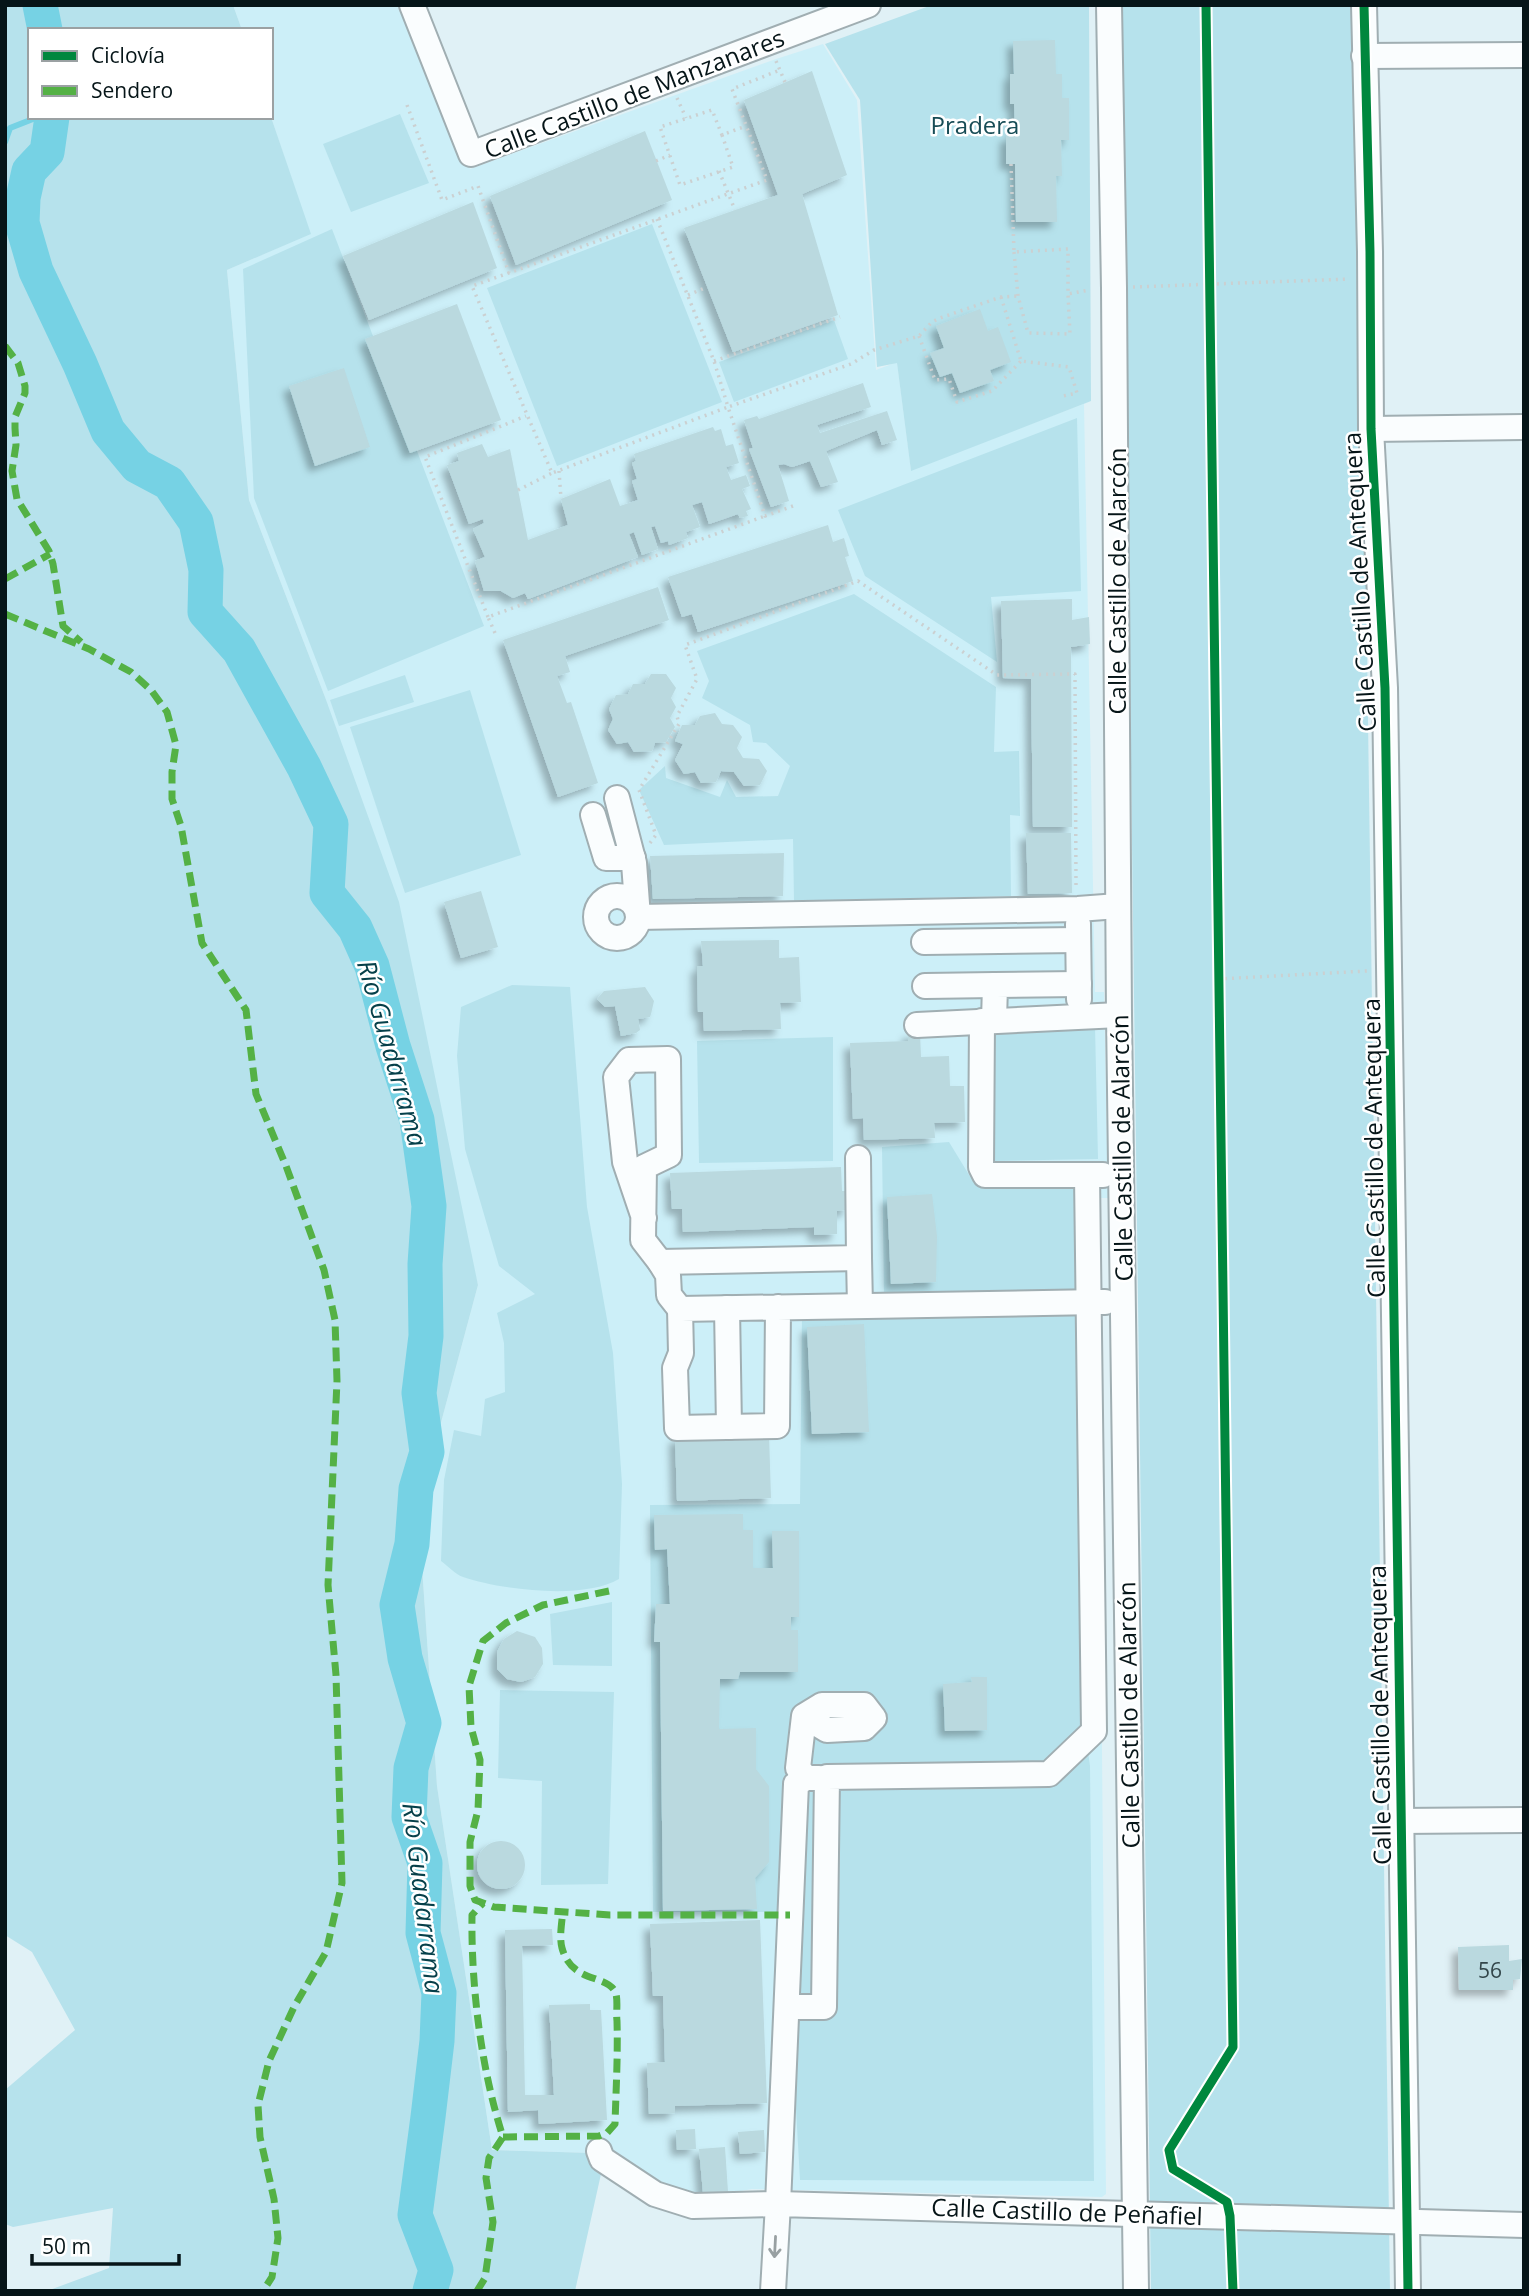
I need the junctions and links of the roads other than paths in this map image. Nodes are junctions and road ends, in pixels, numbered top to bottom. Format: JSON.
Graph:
{"nodes":[{"id":1,"x":412,"y":5,"type":"edge"},
{"id":2,"x":868,"y":5,"type":"edge"},
{"id":3,"x":1109,"y":5,"type":"edge"},
{"id":4,"x":1364,"y":5,"type":"edge"},
{"id":5,"x":1524,"y":55,"type":"edge"},
{"id":6,"x":1364,"y":56,"type":"junction"},
{"id":7,"x":1524,"y":427,"type":"edge"},
{"id":8,"x":1371,"y":429,"type":"junction"},
{"id":9,"x":617,"y":798,"type":"dead end"},
{"id":10,"x":593,"y":815,"type":"dead end"},
{"id":11,"x":641,"y":851,"type":"junction"},
{"id":12,"x":1118,"y":906,"type":"junction"},
{"id":13,"x":1078,"y":909,"type":"junction"},
{"id":14,"x":1078,"y":940,"type":"junction"},
{"id":15,"x":924,"y":942,"type":"dead end"},
{"id":16,"x":1079,"y":984,"type":"junction"},
{"id":17,"x":995,"y":985,"type":"junction"},
{"id":18,"x":925,"y":986,"type":"dead end"},
{"id":19,"x":1119,"y":1015,"type":"junction"},
{"id":20,"x":1079,"y":1018,"type":"junction"},
{"id":21,"x":988,"y":1021,"type":"junction"},
{"id":22,"x":917,"y":1025,"type":"dead end"},
{"id":23,"x":858,"y":1158,"type":"dead end"},
{"id":24,"x":1121,"y":1174,"type":"junction"},
{"id":25,"x":1087,"y":1175,"type":"junction"},
{"id":26,"x":644,"y":1218,"type":"junction"},
{"id":27,"x":859,"y":1258,"type":"junction"},
{"id":28,"x":660,"y":1262,"type":"junction"},
{"id":29,"x":1088,"y":1302,"type":"junction"},
{"id":30,"x":1123,"y":1302,"type":"junction"},
{"id":31,"x":860,"y":1306,"type":"junction"},
{"id":32,"x":778,"y":1307,"type":"junction"},
{"id":33,"x":727,"y":1308,"type":"junction"},
{"id":34,"x":680,"y":1309,"type":"junction"},
{"id":35,"x":729,"y":1427,"type":"junction"},
{"id":36,"x":804,"y":1716,"type":"dead end"},
{"id":37,"x":816,"y":1778,"type":"junction"},
{"id":38,"x":1524,"y":1820,"type":"edge"},
{"id":39,"x":1399,"y":1821,"type":"junction"},
{"id":40,"x":787,"y":2007,"type":"junction"},
{"id":41,"x":599,"y":2151,"type":"dead end"},
{"id":42,"x":778,"y":2204,"type":"junction"},
{"id":43,"x":1135,"y":2213,"type":"junction"},
{"id":44,"x":1406,"y":2221,"type":"junction"},
{"id":45,"x":1524,"y":2225,"type":"edge"},
{"id":46,"x":773,"y":2291,"type":"edge"},
{"id":47,"x":1136,"y":2291,"type":"edge"},
{"id":48,"x":1408,"y":2291,"type":"edge"}],
"edges":[{"from":1,"to":2,"type":"street","name":"Calle Castillo de Manzanares"},
{"from":3,"to":12,"type":"street","name":"Calle Castillo de Alarcón"},
{"from":4,"to":6,"type":"street","name":"Calle Castillo de Antequera"},
{"from":5,"to":6,"type":"street"},
{"from":6,"to":8,"type":"street","name":"Calle Castillo de Antequera"},
{"from":7,"to":8,"type":"street"},
{"from":8,"to":39,"type":"street","name":"Calle Castillo de Antequera"},
{"from":9,"to":11,"type":"street"},
{"from":10,"to":11,"type":"street"},
{"from":11,"to":13,"type":"street"},
{"from":12,"to":13,"type":"street"},
{"from":12,"to":19,"type":"street","name":"Calle Castillo de Alarcón"},
{"from":13,"to":14,"type":"street"},
{"from":14,"to":15,"type":"street"},
{"from":14,"to":16,"type":"street"},
{"from":16,"to":17,"type":"street"},
{"from":16,"to":20,"type":"street"},
{"from":17,"to":18,"type":"street"},
{"from":17,"to":21,"type":"street"},
{"from":19,"to":20,"type":"street"},
{"from":19,"to":24,"type":"street","name":"Calle Castillo de Alarcón"},
{"from":20,"to":21,"type":"street"},
{"from":21,"to":22,"type":"street"},
{"from":21,"to":25,"type":"street"},
{"from":23,"to":27,"type":"street"},
{"from":24,"to":25,"type":"street"},
{"from":24,"to":30,"type":"street","name":"Calle Castillo de Alarcón"},
{"from":25,"to":29,"type":"street"},
{"from":26,"to":26,"type":"street"},
{"from":26,"to":28,"type":"street"},
{"from":27,"to":28,"type":"street"},
{"from":27,"to":31,"type":"street"},
{"from":28,"to":34,"type":"street"},
{"from":29,"to":30,"type":"street"},
{"from":29,"to":31,"type":"street"},
{"from":29,"to":37,"type":"street"},
{"from":30,"to":43,"type":"street","name":"Calle Castillo de Alarcón"},
{"from":31,"to":32,"type":"street"},
{"from":32,"to":33,"type":"street"},
{"from":32,"to":35,"type":"street"},
{"from":33,"to":34,"type":"street"},
{"from":33,"to":35,"type":"street"},
{"from":34,"to":35,"type":"street"},
{"from":36,"to":37,"type":"street"},
{"from":37,"to":40,"type":"street"},
{"from":37,"to":40,"type":"street"},
{"from":38,"to":39,"type":"street"},
{"from":39,"to":44,"type":"street","name":"Calle Castillo de Antequera"},
{"from":40,"to":42,"type":"street"},
{"from":41,"to":42,"type":"street","name":"Calle Castillo de Peñafiel"},
{"from":42,"to":43,"type":"street","name":"Calle Castillo de Peñafiel"},
{"from":42,"to":46,"type":"street","one_way":true},
{"from":43,"to":44,"type":"street","name":"Calle Castillo de Peñafiel"},
{"from":43,"to":47,"type":"street","name":"Calle Castillo de Alarcón"},
{"from":44,"to":45,"type":"street","name":"Calle Castillo de Peñafiel"},
{"from":44,"to":48,"type":"street","name":"Calle Castillo de Antequera"}]}
